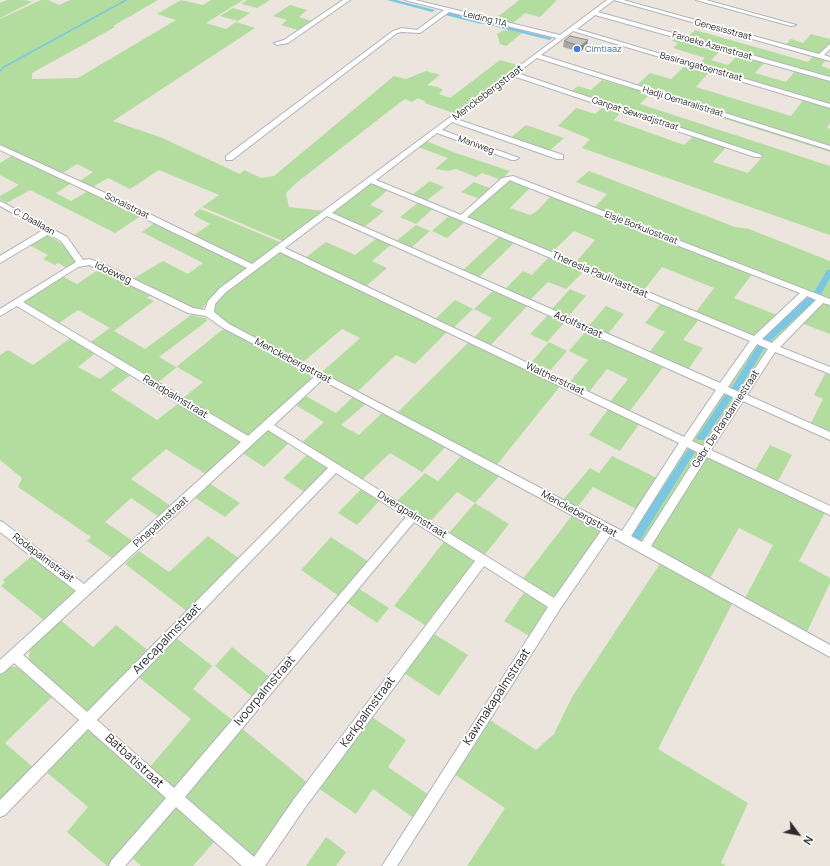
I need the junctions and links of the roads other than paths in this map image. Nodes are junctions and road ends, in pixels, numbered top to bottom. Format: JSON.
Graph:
{"nodes":[{"id":1,"x":347,"y":0,"type":"edge"},
{"id":2,"x":408,"y":0,"type":"edge"},
{"id":3,"x":611,"y":0,"type":"edge"},
{"id":4,"x":617,"y":0,"type":"edge"},
{"id":5,"x":699,"y":0,"type":"edge"},
{"id":6,"x":712,"y":0,"type":"edge"},
{"id":7,"x":718,"y":2,"type":"dead end"},
{"id":8,"x":446,"y":11,"type":"junction"},
{"id":9,"x":594,"y":13,"type":"junction"},
{"id":10,"x":793,"y":25,"type":"dead end"},
{"id":11,"x":572,"y":30,"type":"junction"},
{"id":12,"x":562,"y":38,"type":"junction"},
{"id":13,"x":277,"y":43,"type":"dead end"},
{"id":14,"x":830,"y":46,"type":"edge"},
{"id":15,"x":537,"y":56,"type":"junction"},
{"id":16,"x":820,"y":56,"type":"junction"},
{"id":17,"x":830,"y":59,"type":"edge"},
{"id":18,"x":512,"y":74,"type":"junction"},
{"id":19,"x":830,"y":79,"type":"edge"},
{"id":20,"x":830,"y":106,"type":"edge"},
{"id":21,"x":451,"y":120,"type":"junction"},
{"id":22,"x":438,"y":131,"type":"junction"},
{"id":23,"x":0,"y":147,"type":"edge"},
{"id":24,"x":830,"y":148,"type":"edge"},
{"id":25,"x":758,"y":155,"type":"dead end"},
{"id":26,"x":560,"y":157,"type":"dead end"},
{"id":27,"x":228,"y":158,"type":"dead end"},
{"id":28,"x":515,"y":158,"type":"dead end"},
{"id":29,"x":370,"y":180,"type":"junction"},
{"id":30,"x":0,"y":203,"type":"edge"},
{"id":31,"x":326,"y":213,"type":"junction"},
{"id":32,"x":462,"y":218,"type":"junction"},
{"id":33,"x":49,"y":230,"type":"junction"},
{"id":34,"x":279,"y":248,"type":"junction"},
{"id":35,"x":0,"y":260,"type":"edge"},
{"id":36,"x":81,"y":263,"type":"junction"},
{"id":37,"x":253,"y":268,"type":"junction"},
{"id":38,"x":806,"y":292,"type":"junction"},
{"id":39,"x":826,"y":300,"type":"edge"},
{"id":40,"x":17,"y":302,"type":"junction"},
{"id":41,"x":0,"y":313,"type":"edge"},
{"id":42,"x":209,"y":313,"type":"junction"},
{"id":43,"x":755,"y":340,"type":"junction"},
{"id":44,"x":773,"y":348,"type":"junction"},
{"id":45,"x":830,"y":371,"type":"edge"},
{"id":46,"x":321,"y":376,"type":"junction"},
{"id":47,"x":721,"y":388,"type":"junction"},
{"id":48,"x":742,"y":397,"type":"junction"},
{"id":49,"x":267,"y":425,"type":"junction"},
{"id":50,"x":830,"y":436,"type":"edge"},
{"id":51,"x":249,"y":442,"type":"junction"},
{"id":52,"x":686,"y":442,"type":"junction"},
{"id":53,"x":705,"y":451,"type":"junction"},
{"id":54,"x":335,"y":467,"type":"junction"},
{"id":55,"x":830,"y":511,"type":"edge"},
{"id":56,"x":413,"y":516,"type":"junction"},
{"id":57,"x":0,"y":526,"type":"edge"},
{"id":58,"x":608,"y":530,"type":"junction"},
{"id":59,"x":623,"y":538,"type":"junction"},
{"id":60,"x":643,"y":549,"type":"junction"},
{"id":61,"x":483,"y":560,"type":"junction"},
{"id":62,"x":85,"y":591,"type":"junction"},
{"id":63,"x":556,"y":605,"type":"junction"},
{"id":64,"x":830,"y":651,"type":"edge"},
{"id":65,"x":14,"y":656,"type":"junction"},
{"id":66,"x":0,"y":668,"type":"edge"},
{"id":67,"x":88,"y":720,"type":"junction"},
{"id":68,"x":174,"y":797,"type":"junction"},
{"id":69,"x":0,"y":810,"type":"edge"},
{"id":70,"x":116,"y":866,"type":"edge"},
{"id":71,"x":253,"y":866,"type":"edge"},
{"id":72,"x":256,"y":866,"type":"edge"},
{"id":73,"x":389,"y":866,"type":"edge"}],
"edges":[{"from":1,"to":13,"type":"street"},
{"from":2,"to":8,"type":"street","name":"Leiding 11A"},
{"from":3,"to":9,"type":"street","name":"Menckebergstraat"},
{"from":4,"to":16,"type":"street","name":"Genesisstraat"},
{"from":5,"to":10,"type":"street"},
{"from":6,"to":7,"type":"street"},
{"from":8,"to":12,"type":"street","name":"Leiding 11A"},
{"from":8,"to":27,"type":"street"},
{"from":9,"to":11,"type":"street","name":"Menckebergstraat"},
{"from":9,"to":19,"type":"street","name":"Faroeke Azemstraat"},
{"from":11,"to":12,"type":"street","name":"Menckebergstraat"},
{"from":11,"to":20,"type":"street","name":"Basirangatoenstraat"},
{"from":12,"to":15,"type":"street","name":"Menckebergstraat"},
{"from":14,"to":16,"type":"street"},
{"from":15,"to":18,"type":"street","name":"Menckebergstraat"},
{"from":15,"to":24,"type":"street","name":"Hadji Oemaralistraat"},
{"from":16,"to":17,"type":"street","name":"Genesisstraat"},
{"from":18,"to":21,"type":"street","name":"Menckebergstraat"},
{"from":18,"to":25,"type":"street","name":"Ganpat Sewradjstraat"},
{"from":21,"to":22,"type":"street","name":"Menckebergstraat"},
{"from":21,"to":26,"type":"street"},
{"from":22,"to":28,"type":"street","name":"Maniweg"},
{"from":22,"to":29,"type":"street","name":"Menckebergstraat"},
{"from":23,"to":37,"type":"street","name":"Sonalstraat"},
{"from":29,"to":31,"type":"street","name":"Menckebergstraat"},
{"from":29,"to":32,"type":"street","name":"Theresia Paulinastraat"},
{"from":30,"to":33,"type":"street","name":"C. Daallaan"},
{"from":31,"to":34,"type":"street","name":"Menckebergstraat"},
{"from":31,"to":47,"type":"street","name":"Adolfstraat"},
{"from":32,"to":38,"type":"street","name":"Elsje Borkulostraat"},
{"from":32,"to":43,"type":"street","name":"Theresia Paulinastraat"},
{"from":33,"to":35,"type":"street"},
{"from":33,"to":36,"type":"street","name":"C. Daallaan"},
{"from":34,"to":37,"type":"street","name":"Menckebergstraat"},
{"from":34,"to":52,"type":"street","name":"Waltherstraat"},
{"from":36,"to":40,"type":"street","name":"Idoeweg"},
{"from":36,"to":42,"type":"street","name":"Idoeweg"},
{"from":37,"to":42,"type":"street","name":"Menckebergstraat"},
{"from":38,"to":39,"type":"street","name":"Elsje Borkulostraat"},
{"from":38,"to":43,"type":"street","name":"Gebr. De Randamiestraat"},
{"from":39,"to":44,"type":"street","name":"Gebr. De Randamiestraat"},
{"from":40,"to":41,"type":"street","name":"Idoeweg"},
{"from":40,"to":51,"type":"street","name":"Randpalmstraat"},
{"from":42,"to":46,"type":"street","name":"Menckebergstraat"},
{"from":43,"to":44,"type":"street","name":"Theresia Paulinastraat"},
{"from":43,"to":47,"type":"street","name":"Gebr. De Randamiestraat"},
{"from":44,"to":45,"type":"street","name":"Theresia Paulinastraat"},
{"from":44,"to":48,"type":"street","name":"Gebr. De Randamiestraat"},
{"from":46,"to":49,"type":"street","name":"Pinapalmstraat"},
{"from":46,"to":58,"type":"street","name":"Menckebergstraat"},
{"from":47,"to":48,"type":"street","name":"Adolfstraat"},
{"from":47,"to":52,"type":"street","name":"Gebr. De Randamiestraat"},
{"from":48,"to":50,"type":"street","name":"Adolfstraat"},
{"from":48,"to":53,"type":"street","name":"Gebr. De Randamiestraat"},
{"from":49,"to":51,"type":"street","name":"Pinapalmstraat"},
{"from":49,"to":54,"type":"street","name":"Dwergpalmstraat"},
{"from":51,"to":62,"type":"street","name":"Pinapalmstraat"},
{"from":52,"to":53,"type":"street","name":"Waltherstraat"},
{"from":52,"to":59,"type":"street","name":"Gebr. De Randamiestraat"},
{"from":53,"to":55,"type":"street","name":"Waltherstraat"},
{"from":53,"to":60,"type":"street","name":"Gebr. De Randamiestraat"},
{"from":54,"to":56,"type":"street","name":"Dwergpalmstraat"},
{"from":54,"to":67,"type":"street","name":"Arecapalmstraat"},
{"from":56,"to":61,"type":"street","name":"Dwergpalmstraat"},
{"from":56,"to":68,"type":"street","name":"Ivoorpalmstraat"},
{"from":57,"to":62,"type":"street","name":"Rodepalmstraat"},
{"from":58,"to":59,"type":"street","name":"Menckebergstraat"},
{"from":58,"to":63,"type":"street","name":"Kawmakapalmstraat"},
{"from":59,"to":60,"type":"street","name":"Menckebergstraat"},
{"from":60,"to":64,"type":"street","name":"Menckebergstraat"},
{"from":61,"to":63,"type":"street","name":"Dwergpalmstraat"},
{"from":61,"to":72,"type":"street","name":"Kerkpalmstraat"},
{"from":62,"to":65,"type":"street","name":"Pinapalmstraat"},
{"from":63,"to":73,"type":"street","name":"Kawmakapalmstraat"},
{"from":65,"to":66,"type":"street","name":"Pinapalmstraat"},
{"from":65,"to":67,"type":"street","name":"Batbatistraat"},
{"from":67,"to":68,"type":"street","name":"Batbatistraat"},
{"from":67,"to":69,"type":"street","name":"Arecapalmstraat"},
{"from":68,"to":70,"type":"street","name":"Ivoorpalmstraat"},
{"from":68,"to":71,"type":"street","name":"Batbatistraat"}]}
